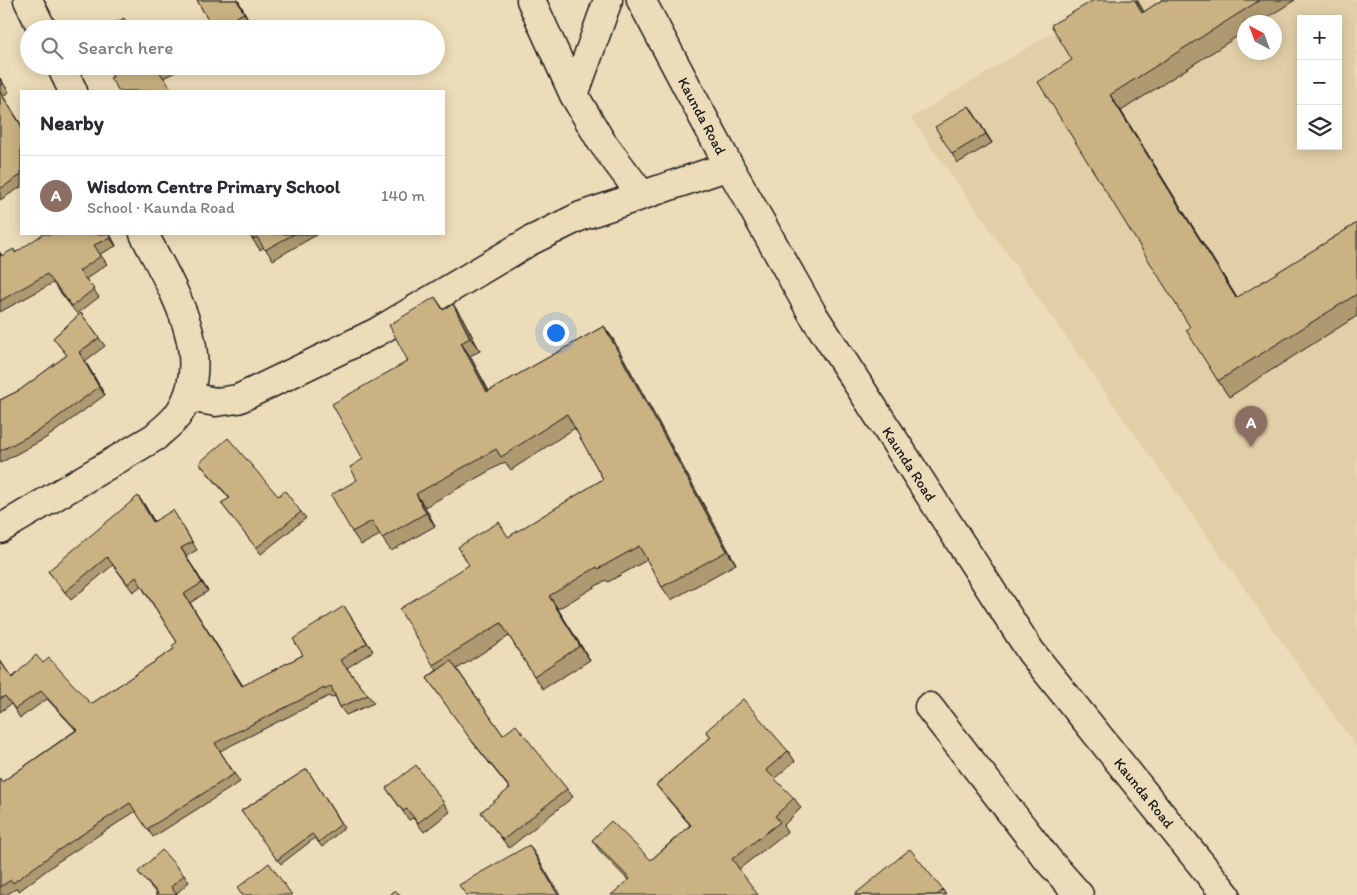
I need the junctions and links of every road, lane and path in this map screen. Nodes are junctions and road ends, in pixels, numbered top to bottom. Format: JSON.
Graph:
{"nodes":[{"id":1,"x":28,"y":0,"type":"edge"},
{"id":2,"x":531,"y":0,"type":"edge"},
{"id":3,"x":608,"y":0,"type":"edge"},
{"id":4,"x":641,"y":0,"type":"edge"},
{"id":5,"x":38,"y":20,"type":"edge"},
{"id":6,"x":65,"y":75,"type":"edge"},
{"id":7,"x":73,"y":90,"type":"edge"},
{"id":8,"x":574,"y":95,"type":"junction"},
{"id":9,"x":729,"y":166,"type":"junction"},
{"id":10,"x":641,"y":194,"type":"junction"},
{"id":11,"x":144,"y":235,"type":"edge"},
{"id":12,"x":188,"y":397,"type":"junction"},
{"id":13,"x":0,"y":530,"type":"edge"},
{"id":14,"x":929,"y":707,"type":"dead end"},
{"id":15,"x":1079,"y":895,"type":"edge"},
{"id":16,"x":1226,"y":895,"type":"edge"}],
"edges":[{"from":1,"to":5,"type":"street"},
{"from":2,"to":8,"type":"street"},
{"from":3,"to":8,"type":"street"},
{"from":4,"to":9,"type":"street","name":"Kaunda Road"},
{"from":6,"to":7,"type":"street"},
{"from":8,"to":10,"type":"street"},
{"from":9,"to":10,"type":"street"},
{"from":9,"to":16,"type":"street","name":"Kaunda Road"},
{"from":10,"to":12,"type":"street"},
{"from":11,"to":12,"type":"street"},
{"from":12,"to":13,"type":"street"},
{"from":14,"to":15,"type":"street"}]}
